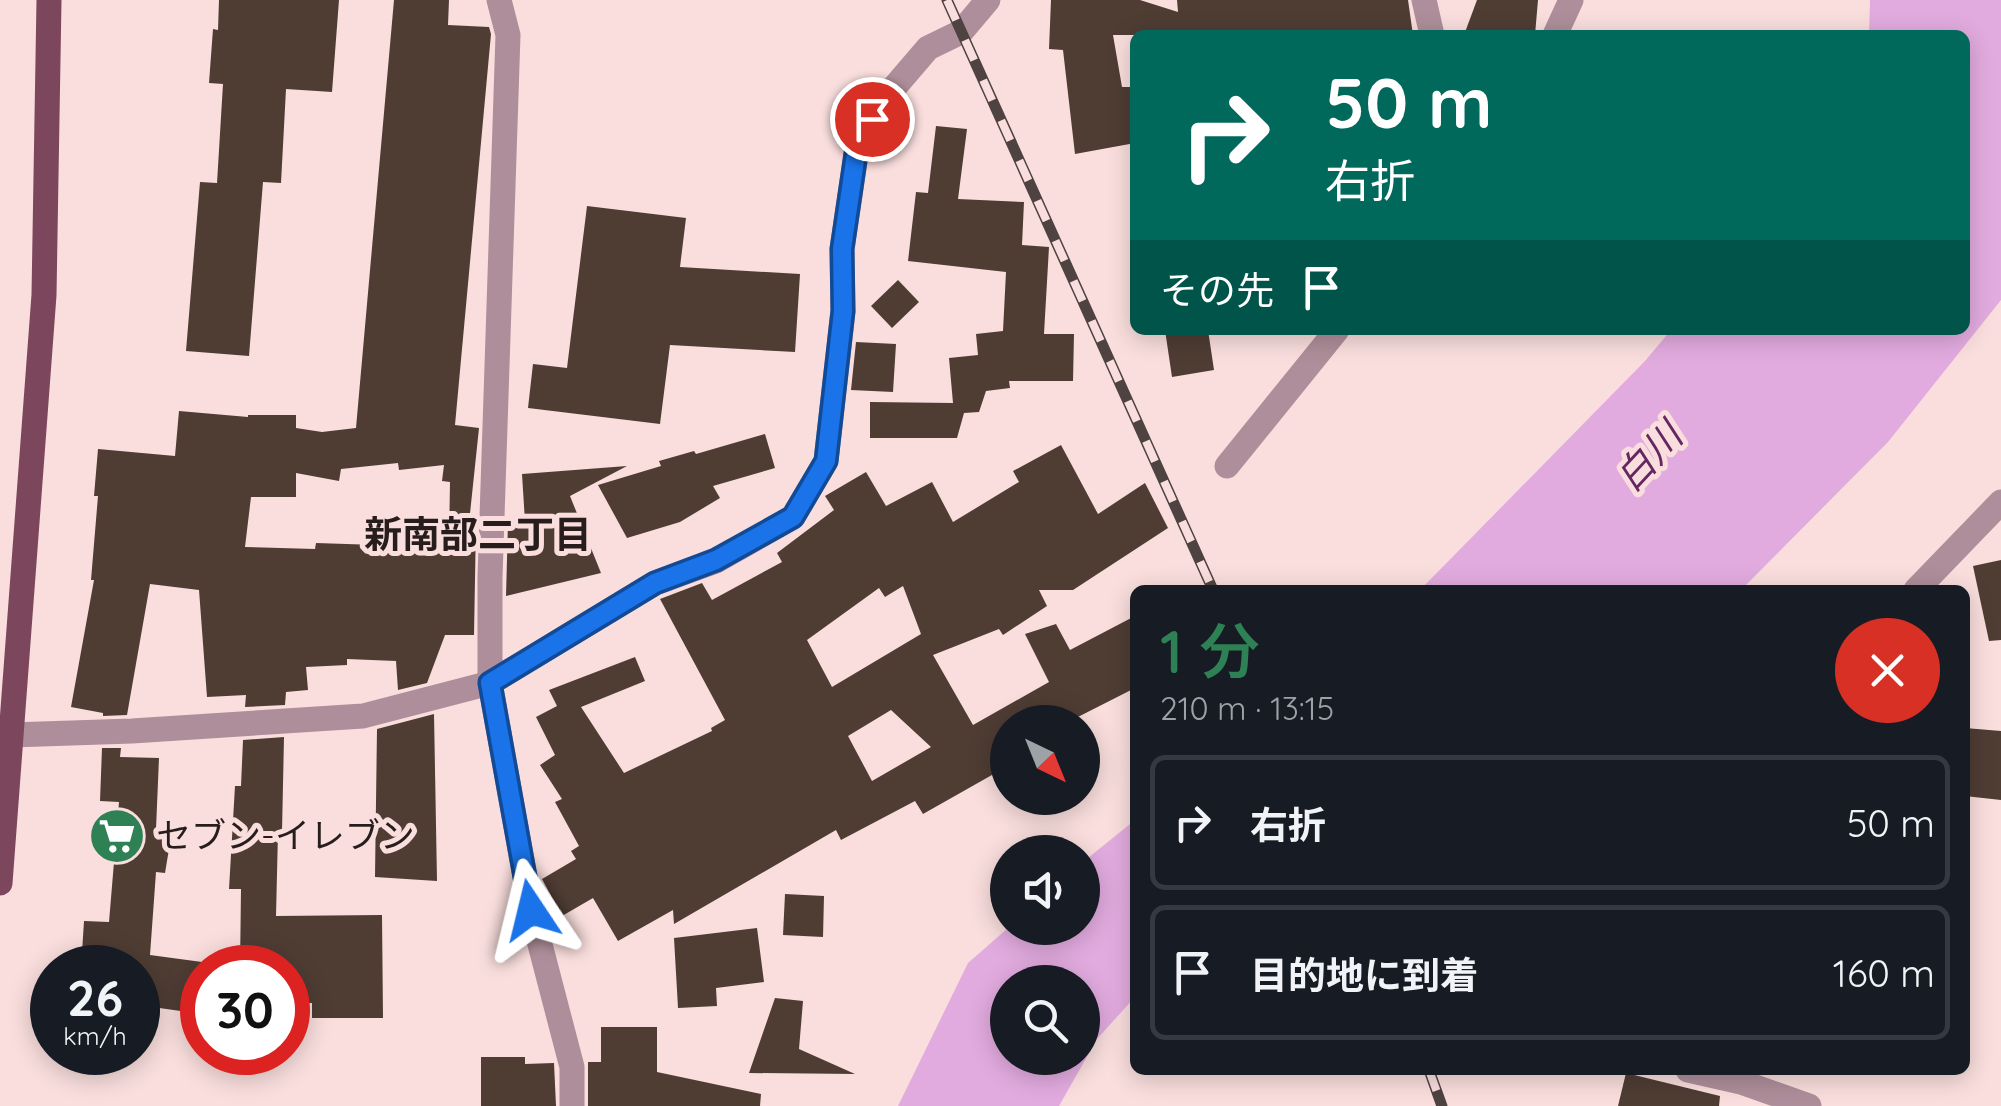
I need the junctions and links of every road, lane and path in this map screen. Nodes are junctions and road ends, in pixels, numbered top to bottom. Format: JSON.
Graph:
{"nodes":[{"id":1,"x":49,"y":0,"type":"edge"},
{"id":2,"x":499,"y":0,"type":"edge"},
{"id":3,"x":988,"y":0,"type":"edge"},
{"id":4,"x":1424,"y":0,"type":"edge"},
{"id":5,"x":1571,"y":0,"type":"edge"},
{"id":6,"x":1431,"y":30,"type":"edge"},
{"id":7,"x":1558,"y":30,"type":"edge"},
{"id":8,"x":1333,"y":335,"type":"edge"},
{"id":9,"x":1227,"y":466,"type":"dead end"},
{"id":10,"x":2001,"y":502,"type":"edge"},
{"id":11,"x":1921,"y":585,"type":"edge"},
{"id":12,"x":490,"y":683,"type":"junction"},
{"id":13,"x":5,"y":734,"type":"edge"},
{"id":14,"x":0,"y":883,"type":"edge"},
{"id":15,"x":1710,"y":1075,"type":"edge"},
{"id":16,"x":572,"y":1106,"type":"edge"},
{"id":17,"x":1809,"y":1106,"type":"edge"}],
"edges":[{"from":1,"to":13,"type":"main road"},
{"from":2,"to":12,"type":"street"},
{"from":3,"to":12,"type":"street"},
{"from":4,"to":6,"type":"street"},
{"from":5,"to":7,"type":"street"},
{"from":8,"to":9,"type":"street"},
{"from":10,"to":11,"type":"street"},
{"from":12,"to":13,"type":"street"},
{"from":12,"to":16,"type":"street"},
{"from":13,"to":14,"type":"main road"},
{"from":15,"to":17,"type":"street"}]}
